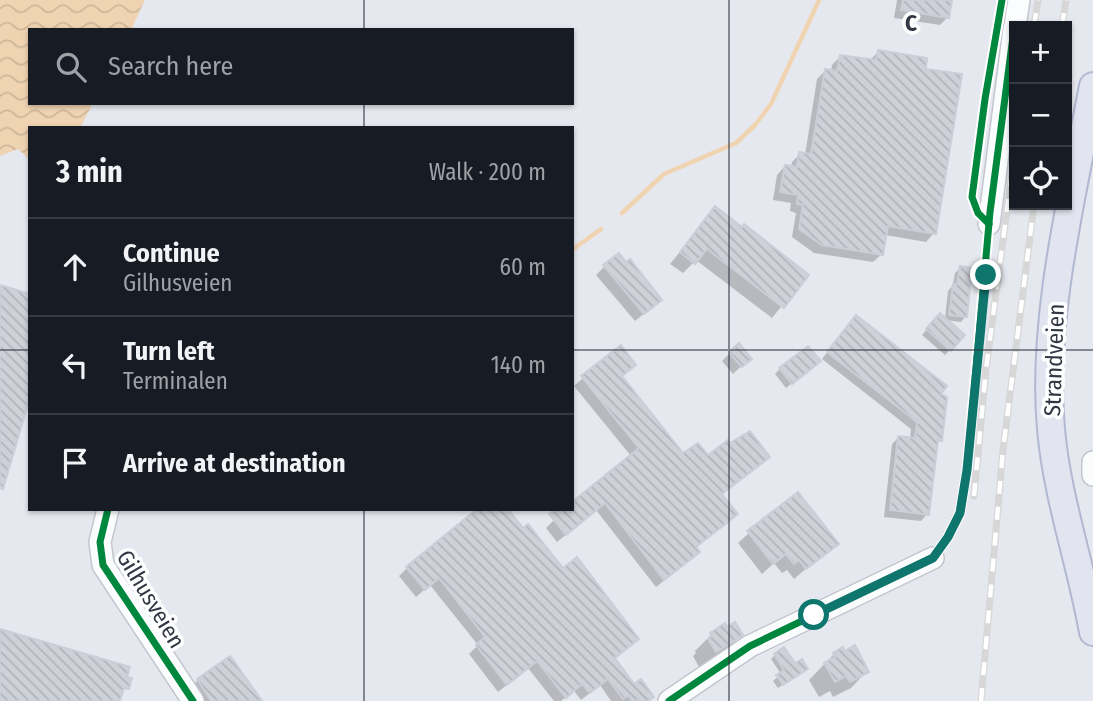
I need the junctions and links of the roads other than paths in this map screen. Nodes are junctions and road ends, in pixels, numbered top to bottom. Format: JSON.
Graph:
{"nodes":[{"id":1,"x":1019,"y":0,"type":"edge"},
{"id":2,"x":1016,"y":21,"type":"edge"},
{"id":3,"x":1009,"y":73,"type":"edge"},
{"id":4,"x":1093,"y":86,"type":"edge"},
{"id":5,"x":989,"y":224,"type":"dead end"},
{"id":6,"x":1093,"y":462,"type":"edge"},
{"id":7,"x":1093,"y":475,"type":"edge"},
{"id":8,"x":108,"y":511,"type":"edge"},
{"id":9,"x":933,"y":558,"type":"dead end"},
{"id":10,"x":1093,"y":632,"type":"edge"},
{"id":11,"x":193,"y":701,"type":"edge"},
{"id":12,"x":669,"y":701,"type":"edge"}],
"edges":[{"from":1,"to":2,"type":"street"},
{"from":3,"to":5,"type":"street"},
{"from":4,"to":10,"type":"main road","name":"Strandveien"},
{"from":6,"to":7,"type":"street"},
{"from":8,"to":11,"type":"street","name":"Gilhusveien"},
{"from":9,"to":12,"type":"street"}]}
